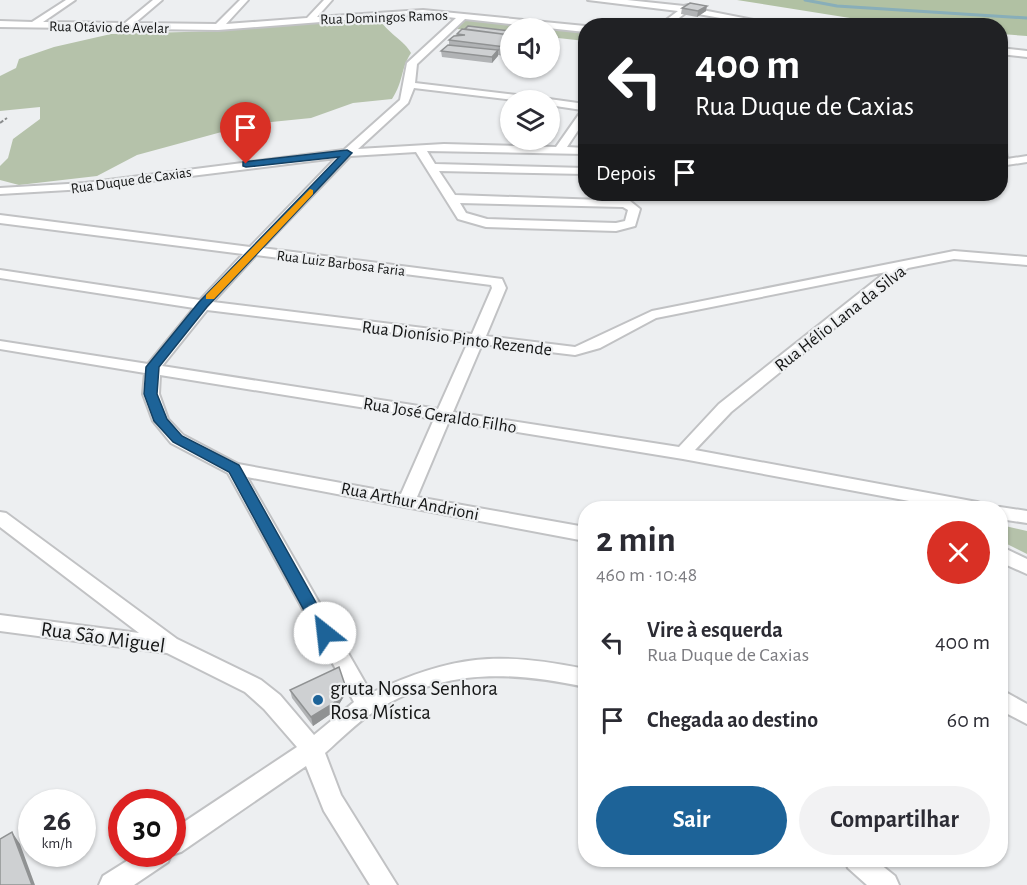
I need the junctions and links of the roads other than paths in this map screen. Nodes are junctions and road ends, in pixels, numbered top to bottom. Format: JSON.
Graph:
{"nodes":[{"id":1,"x":71,"y":0,"type":"edge"},
{"id":2,"x":159,"y":0,"type":"edge"},
{"id":3,"x":244,"y":0,"type":"edge"},
{"id":4,"x":328,"y":0,"type":"edge"},
{"id":5,"x":592,"y":0,"type":"edge"},
{"id":6,"x":650,"y":1,"type":"edge"},
{"id":7,"x":688,"y":7,"type":"junction"},
{"id":8,"x":464,"y":15,"type":"junction"},
{"id":9,"x":673,"y":18,"type":"edge"},
{"id":10,"x":741,"y":18,"type":"edge"},
{"id":11,"x":310,"y":20,"type":"junction"},
{"id":12,"x":0,"y":24,"type":"edge"},
{"id":13,"x":33,"y":25,"type":"junction"},
{"id":14,"x":125,"y":27,"type":"junction"},
{"id":15,"x":218,"y":27,"type":"junction"},
{"id":16,"x":578,"y":28,"type":"edge"},
{"id":17,"x":1008,"y":52,"type":"edge"},
{"id":18,"x":1027,"y":54,"type":"edge"},
{"id":19,"x":410,"y":85,"type":"junction"},
{"id":20,"x":500,"y":96,"type":"edge"},
{"id":21,"x":560,"y":104,"type":"edge"},
{"id":22,"x":578,"y":106,"type":"edge"},
{"id":23,"x":578,"y":122,"type":"edge"},
{"id":24,"x":420,"y":148,"type":"junction"},
{"id":25,"x":578,"y":151,"type":"edge"},
{"id":26,"x":558,"y":152,"type":"junction"},
{"id":27,"x":347,"y":153,"type":"junction"},
{"id":28,"x":1027,"y":159,"type":"edge"},
{"id":29,"x":1015,"y":161,"type":"junction"},
{"id":30,"x":1008,"y":163,"type":"edge"},
{"id":31,"x":1008,"y":166,"type":"edge"},
{"id":32,"x":433,"y":167,"type":"junction"},
{"id":33,"x":1027,"y":170,"type":"edge"},
{"id":34,"x":578,"y":171,"type":"edge"},
{"id":35,"x":0,"y":191,"type":"edge"},
{"id":36,"x":454,"y":199,"type":"junction"},
{"id":37,"x":0,"y":219,"type":"edge"},
{"id":38,"x":252,"y":252,"type":"junction"},
{"id":39,"x":1027,"y":261,"type":"edge"},
{"id":40,"x":904,"y":264,"type":"junction"},
{"id":41,"x":0,"y":274,"type":"edge"},
{"id":42,"x":203,"y":305,"type":"junction"},
{"id":43,"x":475,"y":340,"type":"junction"},
{"id":44,"x":0,"y":345,"type":"edge"},
{"id":45,"x":153,"y":367,"type":"junction"},
{"id":46,"x":445,"y":417,"type":"junction"},
{"id":47,"x":683,"y":453,"type":"junction"},
{"id":48,"x":234,"y":469,"type":"junction"},
{"id":49,"x":879,"y":491,"type":"junction"},
{"id":50,"x":407,"y":500,"type":"junction"},
{"id":51,"x":901,"y":501,"type":"edge"},
{"id":52,"x":937,"y":501,"type":"edge"},
{"id":53,"x":1008,"y":514,"type":"edge"},
{"id":54,"x":1027,"y":517,"type":"edge"},
{"id":55,"x":0,"y":518,"type":"edge"},
{"id":56,"x":578,"y":533,"type":"edge"},
{"id":57,"x":1008,"y":557,"type":"edge"},
{"id":58,"x":1027,"y":567,"type":"edge"},
{"id":59,"x":0,"y":623,"type":"edge"},
{"id":60,"x":170,"y":645,"type":"junction"},
{"id":61,"x":578,"y":676,"type":"edge"},
{"id":62,"x":1008,"y":703,"type":"edge"},
{"id":63,"x":367,"y":705,"type":"junction"},
{"id":64,"x":1027,"y":715,"type":"edge"},
{"id":65,"x":313,"y":749,"type":"junction"},
{"id":66,"x":186,"y":835,"type":"edge"},
{"id":67,"x":139,"y":867,"type":"edge"},
{"id":68,"x":865,"y":867,"type":"edge"},
{"id":69,"x":112,"y":885,"type":"edge"},
{"id":70,"x":384,"y":885,"type":"edge"},
{"id":71,"x":886,"y":885,"type":"edge"}],
"edges":[{"from":1,"to":13,"type":"street"},
{"from":2,"to":14,"type":"street"},
{"from":3,"to":15,"type":"street"},
{"from":4,"to":11,"type":"street"},
{"from":5,"to":6,"type":"street"},
{"from":6,"to":7,"type":"street"},
{"from":7,"to":9,"type":"street"},
{"from":7,"to":10,"type":"street"},
{"from":8,"to":11,"type":"street","name":"Rua Domingos Ramos"},
{"from":8,"to":16,"type":"street","name":"Rua Domingos Ramos"},
{"from":8,"to":19,"type":"street"},
{"from":11,"to":15,"type":"street","name":"Rua Domingos Ramos"},
{"from":12,"to":13,"type":"street","name":"Rua Otávio de Avelar"},
{"from":13,"to":14,"type":"street","name":"Rua Otávio de Avelar"},
{"from":14,"to":15,"type":"street","name":"Rua Otávio de Avelar"},
{"from":17,"to":18,"type":"street"},
{"from":19,"to":20,"type":"street"},
{"from":19,"to":27,"type":"street"},
{"from":21,"to":22,"type":"street"},
{"from":23,"to":26,"type":"street"},
{"from":24,"to":26,"type":"street","name":"Rua Duque de Caxias"},
{"from":24,"to":27,"type":"street","name":"Rua Duque de Caxias"},
{"from":24,"to":32,"type":"street"},
{"from":25,"to":26,"type":"street","name":"Rua Duque de Caxias"},
{"from":27,"to":35,"type":"street","name":"Rua Duque de Caxias"},
{"from":27,"to":38,"type":"street"},
{"from":28,"to":29,"type":"street"},
{"from":29,"to":30,"type":"street"},
{"from":29,"to":33,"type":"street"},
{"from":31,"to":33,"type":"street"},
{"from":32,"to":34,"type":"street"},
{"from":32,"to":36,"type":"street"},
{"from":36,"to":36,"type":"street"},
{"from":37,"to":38,"type":"street","name":"Rua Luiz Barbosa Faria"},
{"from":38,"to":42,"type":"street"},
{"from":38,"to":43,"type":"street","name":"Rua Luiz Barbosa Faria"},
{"from":39,"to":40,"type":"street","name":"Rua Hélio Lana da Silva"},
{"from":40,"to":43,"type":"street","name":"Rua Dionísio Pinto Rezende"},
{"from":40,"to":47,"type":"street","name":"Rua Hélio Lana da Silva"},
{"from":41,"to":42,"type":"street","name":"Rua Dionísio Pinto Rezende"},
{"from":42,"to":43,"type":"street","name":"Rua Dionísio Pinto Rezende"},
{"from":42,"to":45,"type":"street"},
{"from":43,"to":46,"type":"street"},
{"from":44,"to":45,"type":"street","name":"Rua José Geraldo Filho"},
{"from":45,"to":46,"type":"street","name":"Rua José Geraldo Filho"},
{"from":45,"to":48,"type":"street","name":"Rua Arthur Andrioni"},
{"from":46,"to":47,"type":"street","name":"Rua José Geraldo Filho"},
{"from":46,"to":50,"type":"street"},
{"from":47,"to":49,"type":"street","name":"Rua José Geraldo Filho"},
{"from":48,"to":50,"type":"street","name":"Rua Arthur Andrioni"},
{"from":48,"to":63,"type":"street"},
{"from":49,"to":51,"type":"street"},
{"from":49,"to":52,"type":"street"},
{"from":50,"to":56,"type":"street","name":"Rua Arthur Andrioni"},
{"from":53,"to":54,"type":"street"},
{"from":55,"to":60,"type":"street"},
{"from":57,"to":58,"type":"street"},
{"from":59,"to":60,"type":"street","name":"Rua São Miguel"},
{"from":60,"to":65,"type":"street","name":"Rua São Miguel"},
{"from":61,"to":63,"type":"street"},
{"from":62,"to":64,"type":"street"},
{"from":63,"to":65,"type":"street"},
{"from":65,"to":66,"type":"street"},
{"from":65,"to":70,"type":"street"},
{"from":67,"to":69,"type":"street"},
{"from":68,"to":71,"type":"street"}]}
